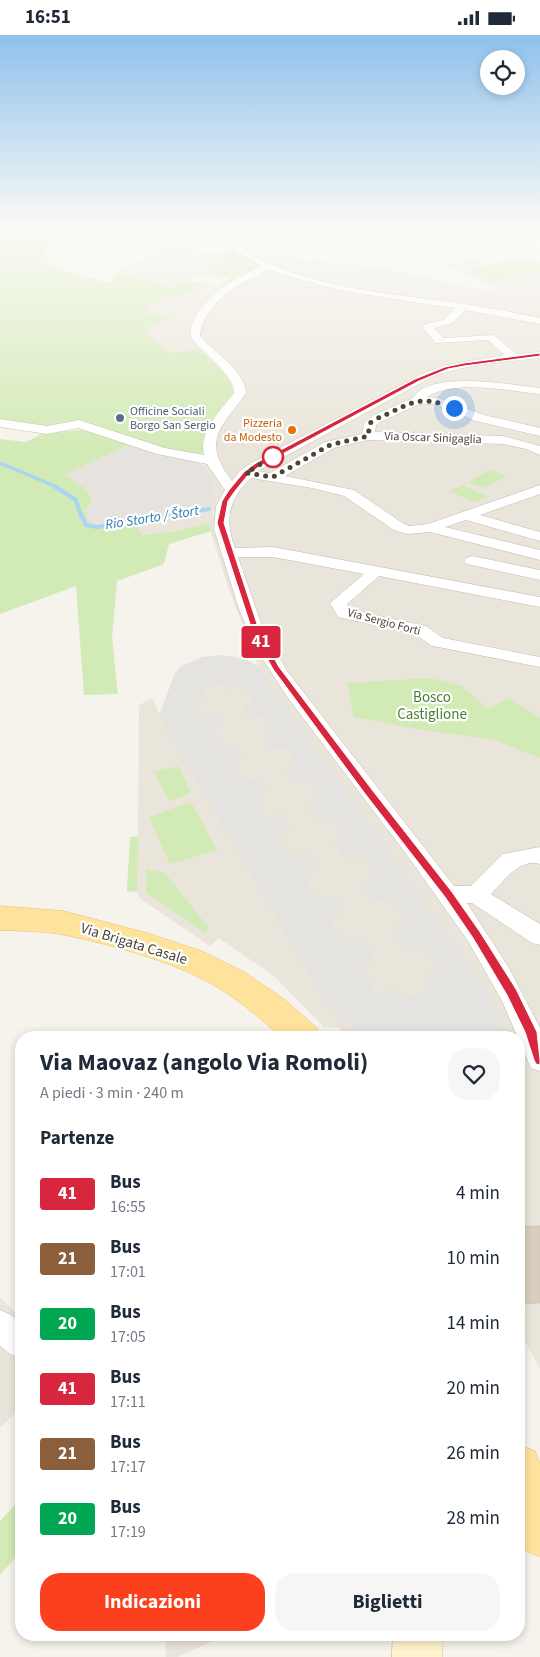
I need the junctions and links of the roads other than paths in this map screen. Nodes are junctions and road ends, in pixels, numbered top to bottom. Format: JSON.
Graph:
{"nodes":[{"id":1,"x":212,"y":301,"type":"edge"},
{"id":2,"x":423,"y":301,"type":"edge"},
{"id":3,"x":463,"y":307,"type":"junction"},
{"id":4,"x":540,"y":321,"type":"edge"},
{"id":5,"x":540,"y":355,"type":"edge"},
{"id":6,"x":507,"y":358,"type":"junction"},
{"id":7,"x":540,"y":363,"type":"edge"},
{"id":8,"x":443,"y":386,"type":"junction"},
{"id":9,"x":540,"y":391,"type":"edge"},
{"id":10,"x":418,"y":400,"type":"junction"},
{"id":11,"x":540,"y":403,"type":"edge"},
{"id":12,"x":0,"y":423,"type":"edge"},
{"id":13,"x":540,"y":432,"type":"edge"},
{"id":14,"x":368,"y":436,"type":"junction"},
{"id":15,"x":540,"y":451,"type":"edge"},
{"id":16,"x":212,"y":461,"type":"junction"},
{"id":17,"x":246,"y":473,"type":"junction"},
{"id":18,"x":273,"y":477,"type":"junction"},
{"id":19,"x":232,"y":490,"type":"junction"},
{"id":20,"x":537,"y":493,"type":"edge"},
{"id":21,"x":465,"y":515,"type":"junction"},
{"id":22,"x":430,"y":528,"type":"junction"},
{"id":23,"x":540,"y":537,"type":"edge"},
{"id":24,"x":538,"y":551,"type":"edge"},
{"id":25,"x":230,"y":553,"type":"junction"},
{"id":26,"x":472,"y":561,"type":"dead end"},
{"id":27,"x":376,"y":571,"type":"junction"},
{"id":28,"x":540,"y":575,"type":"edge"},
{"id":29,"x":540,"y":602,"type":"edge"},
{"id":30,"x":540,"y":662,"type":"edge"},
{"id":31,"x":540,"y":855,"type":"edge"},
{"id":32,"x":448,"y":894,"type":"junction"},
{"id":33,"x":476,"y":895,"type":"junction"},
{"id":34,"x":0,"y":918,"type":"edge"},
{"id":35,"x":540,"y":936,"type":"edge"},
{"id":36,"x":297,"y":1031,"type":"edge"},
{"id":37,"x":540,"y":1060,"type":"edge"},
{"id":38,"x":0,"y":1326,"type":"edge"},
{"id":39,"x":15,"y":1338,"type":"edge"},
{"id":40,"x":525,"y":1486,"type":"edge"},
{"id":41,"x":540,"y":1534,"type":"edge"},
{"id":42,"x":418,"y":1641,"type":"edge"},
{"id":43,"x":417,"y":1657,"type":"edge"}],
"edges":[{"from":1,"to":16,"type":"street"},
{"from":2,"to":3,"type":"street"},
{"from":3,"to":4,"type":"street"},
{"from":3,"to":6,"type":"street"},
{"from":5,"to":6,"type":"street"},
{"from":6,"to":7,"type":"street"},
{"from":6,"to":17,"type":"street"},
{"from":8,"to":9,"type":"street"},
{"from":8,"to":10,"type":"street"},
{"from":8,"to":11,"type":"street"},
{"from":10,"to":13,"type":"street"},
{"from":10,"to":14,"type":"street"},
{"from":12,"to":16,"type":"street"},
{"from":14,"to":15,"type":"street","name":"Via Oscar Sinigaglia"},
{"from":14,"to":18,"type":"street","name":"Via Oscar Sinigaglia"},
{"from":16,"to":19,"type":"street"},
{"from":17,"to":18,"type":"street"},
{"from":17,"to":19,"type":"street"},
{"from":18,"to":22,"type":"street"},
{"from":19,"to":25,"type":"street"},
{"from":20,"to":21,"type":"street"},
{"from":21,"to":22,"type":"street"},
{"from":21,"to":23,"type":"street"},
{"from":22,"to":24,"type":"street"},
{"from":25,"to":27,"type":"street"},
{"from":25,"to":32,"type":"street"},
{"from":26,"to":28,"type":"street"},
{"from":27,"to":29,"type":"street"},
{"from":27,"to":30,"type":"street","name":"Via Sergio Forti"},
{"from":31,"to":33,"type":"street"},
{"from":32,"to":33,"type":"street"},
{"from":32,"to":37,"type":"street"},
{"from":33,"to":35,"type":"street"},
{"from":34,"to":36,"type":"main road","name":"Via Brigata Casale"},
{"from":38,"to":39,"type":"street"},
{"from":40,"to":41,"type":"main road"},
{"from":42,"to":43,"type":"street"}]}
